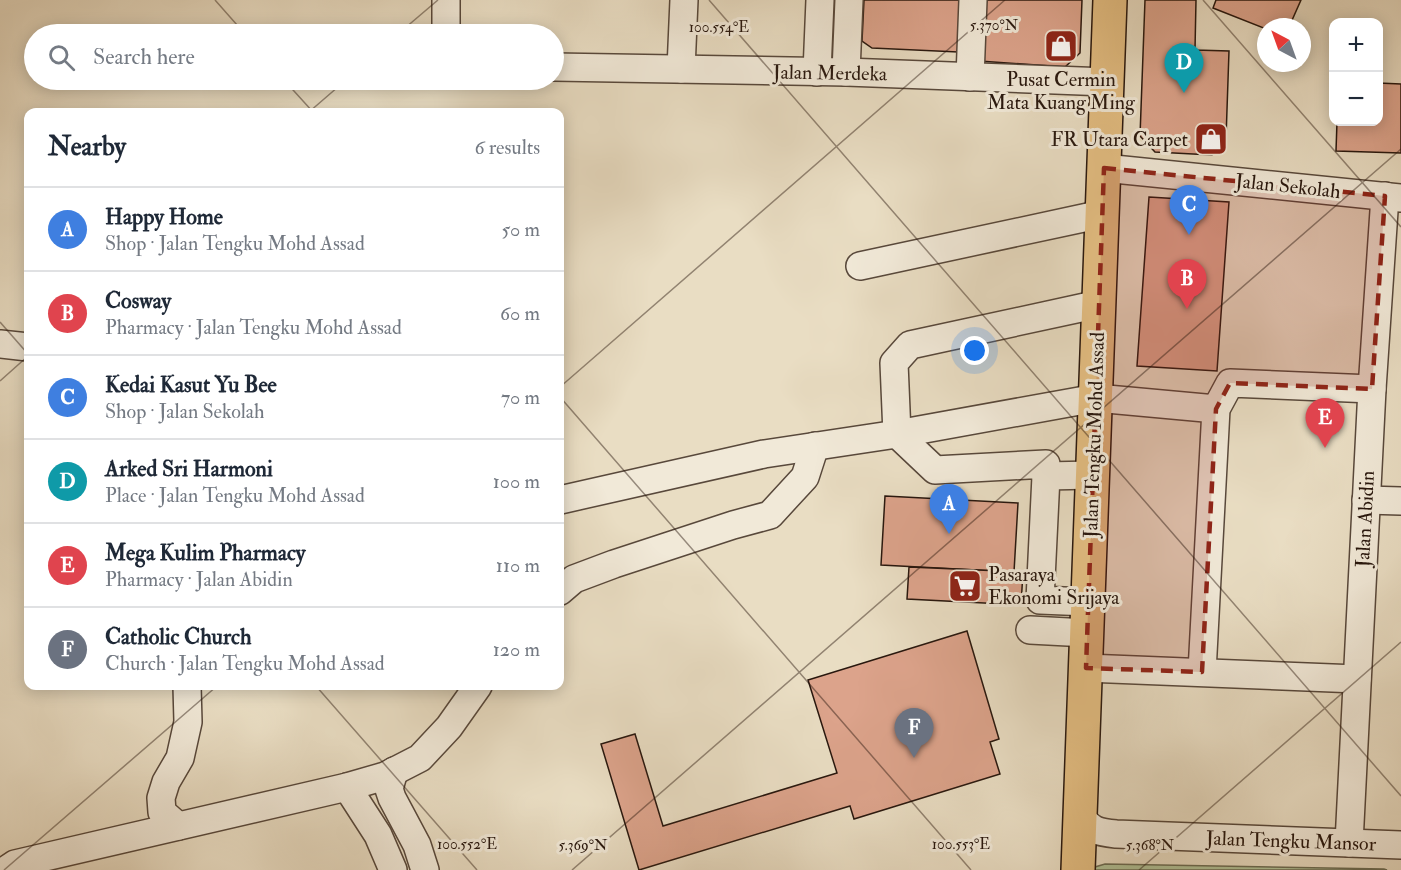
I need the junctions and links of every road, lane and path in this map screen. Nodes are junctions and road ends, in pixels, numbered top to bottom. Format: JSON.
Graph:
{"nodes":[{"id":1,"x":446,"y":0,"type":"edge"},
{"id":2,"x":684,"y":0,"type":"edge"},
{"id":3,"x":820,"y":0,"type":"edge"},
{"id":4,"x":849,"y":0,"type":"edge"},
{"id":5,"x":973,"y":0,"type":"edge"},
{"id":6,"x":1110,"y":0,"type":"edge"},
{"id":7,"x":446,"y":24,"type":"edge"},
{"id":8,"x":564,"y":67,"type":"edge"},
{"id":9,"x":681,"y":69,"type":"junction"},
{"id":10,"x":817,"y":72,"type":"junction"},
{"id":11,"x":846,"y":72,"type":"junction"},
{"id":12,"x":970,"y":77,"type":"junction"},
{"id":13,"x":1107,"y":82,"type":"junction"},
{"id":14,"x":1104,"y":168,"type":"junction"},
{"id":15,"x":1393,"y":197,"type":"edge"},
{"id":16,"x":1102,"y":213,"type":"junction"},
{"id":17,"x":860,"y":266,"type":"dead end"},
{"id":18,"x":1099,"y":304,"type":"junction"},
{"id":19,"x":0,"y":344,"type":"edge"},
{"id":20,"x":24,"y":347,"type":"edge"},
{"id":21,"x":1372,"y":389,"type":"junction"},
{"id":22,"x":1096,"y":398,"type":"junction"},
{"id":23,"x":1216,"y":409,"type":"junction"},
{"id":24,"x":897,"y":434,"type":"junction"},
{"id":25,"x":815,"y":446,"type":"junction"},
{"id":26,"x":1093,"y":475,"type":"junction"},
{"id":27,"x":1046,"y":476,"type":"junction"},
{"id":28,"x":564,"y":499,"type":"edge"},
{"id":29,"x":1366,"y":500,"type":"junction"},
{"id":30,"x":1401,"y":501,"type":"edge"},
{"id":31,"x":564,"y":588,"type":"edge"},
{"id":32,"x":1088,"y":617,"type":"junction"},
{"id":33,"x":1030,"y":630,"type":"dead end"},
{"id":34,"x":1086,"y":668,"type":"junction"},
{"id":35,"x":1203,"y":672,"type":"junction"},
{"id":36,"x":1357,"y":680,"type":"junction"},
{"id":37,"x":187,"y":690,"type":"edge"},
{"id":38,"x":475,"y":690,"type":"edge"},
{"id":39,"x":390,"y":773,"type":"junction"},
{"id":40,"x":347,"y":787,"type":"junction"},
{"id":41,"x":1080,"y":816,"type":"junction"},
{"id":42,"x":178,"y":826,"type":"junction"},
{"id":43,"x":1349,"y":843,"type":"junction"},
{"id":44,"x":1401,"y":845,"type":"edge"},
{"id":45,"x":6,"y":870,"type":"edge"},
{"id":46,"x":393,"y":870,"type":"edge"},
{"id":47,"x":425,"y":870,"type":"edge"},
{"id":48,"x":1078,"y":870,"type":"edge"}],
"edges":[{"from":1,"to":7,"type":"street"},
{"from":2,"to":9,"type":"street"},
{"from":3,"to":10,"type":"street"},
{"from":4,"to":11,"type":"street"},
{"from":5,"to":12,"type":"street"},
{"from":6,"to":13,"type":"main road","name":"Jalan Tengku Mohd Assad"},
{"from":8,"to":9,"type":"street","name":"Jalan Merdeka"},
{"from":9,"to":10,"type":"street","name":"Jalan Merdeka"},
{"from":10,"to":11,"type":"street","name":"Jalan Merdeka"},
{"from":11,"to":12,"type":"street","name":"Jalan Merdeka"},
{"from":12,"to":13,"type":"street","name":"Jalan Merdeka"},
{"from":13,"to":14,"type":"main road","name":"Jalan Tengku Mohd Assad"},
{"from":14,"to":15,"type":"street","name":"Jalan Sekolah"},
{"from":14,"to":16,"type":"main road","name":"Jalan Tengku Mohd Assad"},
{"from":15,"to":21,"type":"street","name":"Jalan Abidin"},
{"from":16,"to":17,"type":"street"},
{"from":16,"to":18,"type":"main road","name":"Jalan Tengku Mohd Assad"},
{"from":18,"to":22,"type":"main road","name":"Jalan Tengku Mohd Assad"},
{"from":18,"to":24,"type":"street"},
{"from":19,"to":20,"type":"street"},
{"from":21,"to":23,"type":"street"},
{"from":21,"to":29,"type":"street","name":"Jalan Abidin"},
{"from":22,"to":23,"type":"street"},
{"from":22,"to":24,"type":"street"},
{"from":22,"to":26,"type":"main road","name":"Jalan Tengku Mohd Assad"},
{"from":23,"to":35,"type":"street"},
{"from":24,"to":25,"type":"street"},
{"from":24,"to":27,"type":"street"},
{"from":25,"to":28,"type":"street"},
{"from":25,"to":31,"type":"street"},
{"from":26,"to":27,"type":"street"},
{"from":26,"to":32,"type":"main road","name":"Jalan Tengku Mohd Assad"},
{"from":27,"to":32,"type":"street"},
{"from":29,"to":30,"type":"street"},
{"from":29,"to":36,"type":"street","name":"Jalan Abidin"},
{"from":32,"to":33,"type":"street"},
{"from":32,"to":34,"type":"main road","name":"Jalan Tengku Mohd Assad"},
{"from":34,"to":35,"type":"street"},
{"from":34,"to":41,"type":"main road","name":"Jalan Tengku Mohd Assad"},
{"from":35,"to":36,"type":"street"},
{"from":36,"to":43,"type":"street","name":"Jalan Abidin"},
{"from":37,"to":42,"type":"street"},
{"from":38,"to":39,"type":"street"},
{"from":39,"to":40,"type":"street"},
{"from":39,"to":47,"type":"street"},
{"from":40,"to":42,"type":"street"},
{"from":40,"to":46,"type":"street"},
{"from":41,"to":43,"type":"street","name":"Jalan Tengku Mansor"},
{"from":41,"to":48,"type":"main road","name":"Jalan Tengku Mohd Assad"},
{"from":42,"to":45,"type":"street"},
{"from":43,"to":44,"type":"street","name":"Jalan Tengku Mansor"}]}
